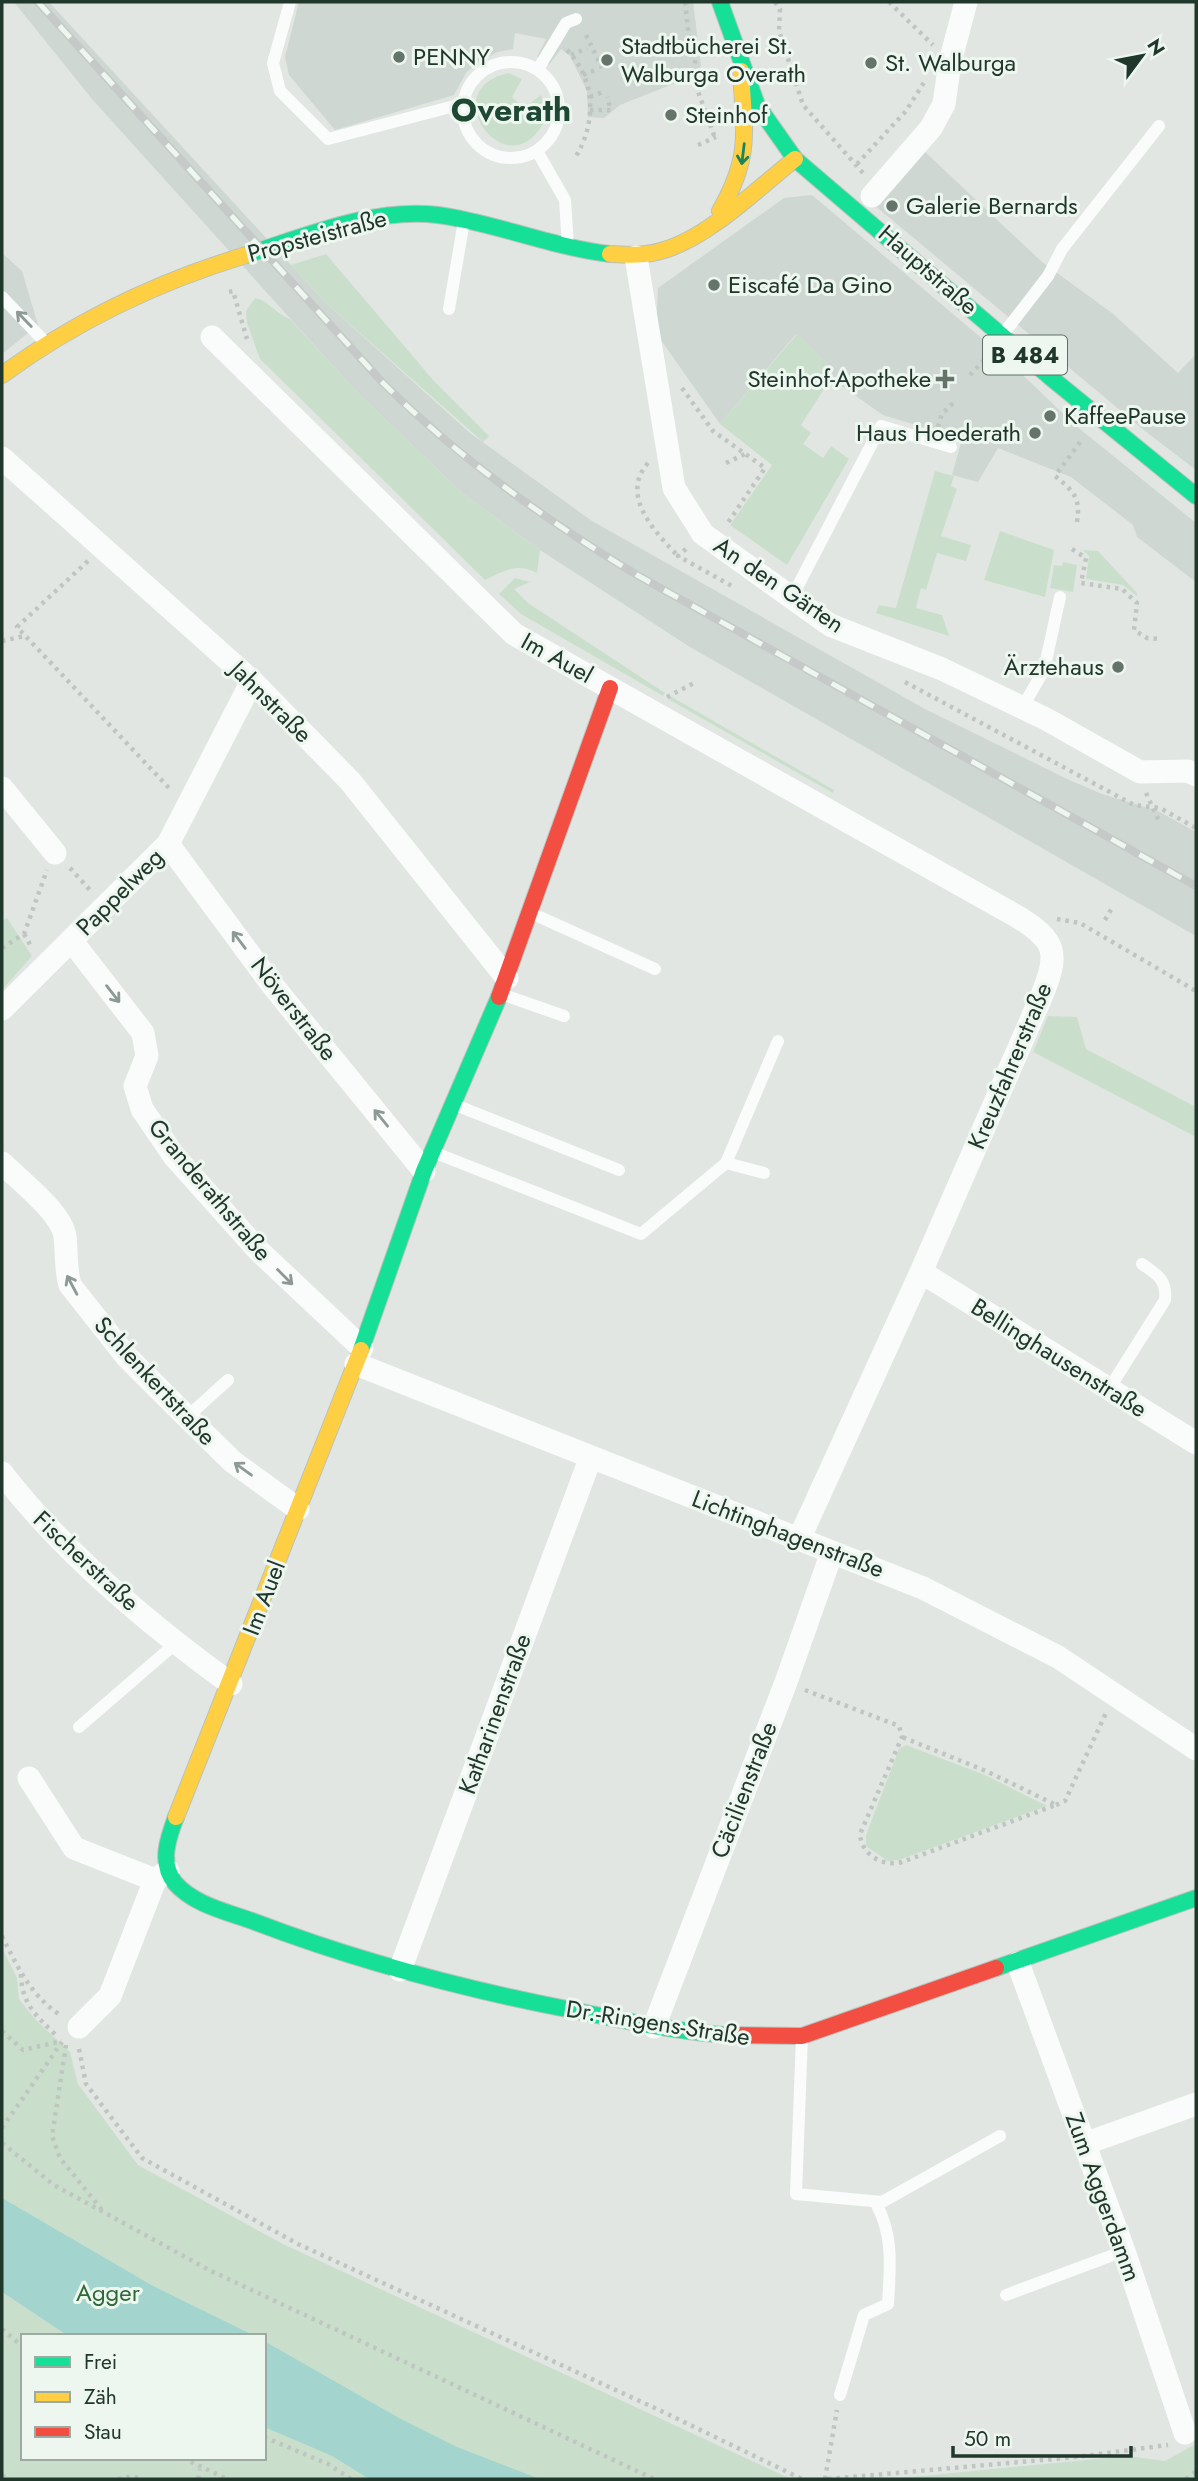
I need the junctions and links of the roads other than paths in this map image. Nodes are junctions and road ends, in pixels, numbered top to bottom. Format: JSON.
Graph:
{"nodes":[{"id":1,"x":290,"y":2,"type":"edge"},
{"id":2,"x":720,"y":2,"type":"edge"},
{"id":3,"x":966,"y":2,"type":"edge"},
{"id":4,"x":741,"y":12,"type":"dead end"},
{"id":5,"x":576,"y":19,"type":"dead end"},
{"id":6,"x":736,"y":39,"type":"junction"},
{"id":7,"x":741,"y":62,"type":"junction"},
{"id":8,"x":538,"y":69,"type":"junction"},
{"id":9,"x":462,"y":104,"type":"junction"},
{"id":10,"x":1159,"y":126,"type":"dead end"},
{"id":11,"x":537,"y":151,"type":"junction"},
{"id":12,"x":794,"y":159,"type":"junction"},
{"id":13,"x":869,"y":187,"type":"road end"},
{"id":14,"x":715,"y":219,"type":"junction"},
{"id":15,"x":464,"y":221,"type":"junction"},
{"id":16,"x":568,"y":246,"type":"junction"},
{"id":17,"x":636,"y":257,"type":"junction"},
{"id":18,"x":2,"y":297,"type":"edge"},
{"id":19,"x":450,"y":309,"type":"dead end"},
{"id":20,"x":1003,"y":335,"type":"junction"},
{"id":21,"x":212,"y":337,"type":"dead end"},
{"id":22,"x":45,"y":342,"type":"junction"},
{"id":23,"x":2,"y":375,"type":"edge"},
{"id":24,"x":951,"y":447,"type":"dead end"},
{"id":25,"x":2,"y":458,"type":"edge"},
{"id":26,"x":1196,"y":496,"type":"edge"},
{"id":27,"x":1060,"y":597,"type":"dead end"},
{"id":28,"x":791,"y":599,"type":"junction"},
{"id":29,"x":252,"y":681,"type":"junction"},
{"id":30,"x":610,"y":688,"type":"junction"},
{"id":31,"x":1022,"y":708,"type":"junction"},
{"id":32,"x":1196,"y":775,"type":"edge"},
{"id":33,"x":2,"y":788,"type":"edge"},
{"id":34,"x":168,"y":844,"type":"junction"},
{"id":35,"x":55,"y":853,"type":"road end"},
{"id":36,"x":530,"y":913,"type":"junction"},
{"id":37,"x":71,"y":940,"type":"junction"},
{"id":38,"x":655,"y":969,"type":"dead end"},
{"id":39,"x":503,"y":986,"type":"junction"},
{"id":40,"x":2,"y":1009,"type":"edge"},
{"id":41,"x":564,"y":1016,"type":"dead end"},
{"id":42,"x":778,"y":1041,"type":"dead end"},
{"id":43,"x":453,"y":1104,"type":"junction"},
{"id":44,"x":428,"y":1161,"type":"junction"},
{"id":45,"x":2,"y":1163,"type":"edge"},
{"id":46,"x":726,"y":1163,"type":"junction"},
{"id":47,"x":618,"y":1170,"type":"dead end"},
{"id":48,"x":764,"y":1173,"type":"dead end"},
{"id":49,"x":1142,"y":1264,"type":"dead end"},
{"id":50,"x":921,"y":1272,"type":"junction"},
{"id":51,"x":359,"y":1356,"type":"junction"},
{"id":52,"x":228,"y":1380,"type":"dead end"},
{"id":53,"x":1109,"y":1389,"type":"junction"},
{"id":54,"x":187,"y":1417,"type":"junction"},
{"id":55,"x":1196,"y":1443,"type":"edge"},
{"id":56,"x":590,"y":1459,"type":"junction"},
{"id":57,"x":2,"y":1473,"type":"edge"},
{"id":58,"x":298,"y":1509,"type":"junction"},
{"id":59,"x":800,"y":1537,"type":"junction"},
{"id":60,"x":831,"y":1552,"type":"junction"},
{"id":61,"x":175,"y":1644,"type":"junction"},
{"id":62,"x":231,"y":1684,"type":"junction"},
{"id":63,"x":79,"y":1727,"type":"dead end"},
{"id":64,"x":1196,"y":1749,"type":"edge"},
{"id":65,"x":29,"y":1778,"type":"dead end"},
{"id":66,"x":161,"y":1875,"type":"junction"},
{"id":67,"x":1196,"y":1898,"type":"edge"},
{"id":68,"x":1017,"y":1963,"type":"junction"},
{"id":69,"x":400,"y":1970,"type":"junction"},
{"id":70,"x":654,"y":2027,"type":"junction"},
{"id":71,"x":71,"y":2034,"type":"road end"},
{"id":72,"x":802,"y":2036,"type":"junction"},
{"id":73,"x":1196,"y":2104,"type":"edge"},
{"id":74,"x":1000,"y":2136,"type":"dead end"},
{"id":75,"x":1084,"y":2144,"type":"junction"},
{"id":76,"x":876,"y":2203,"type":"junction"},
{"id":77,"x":1124,"y":2251,"type":"junction"},
{"id":78,"x":1006,"y":2295,"type":"dead end"},
{"id":79,"x":840,"y":2395,"type":"road end"},
{"id":80,"x":1185,"y":2433,"type":"road end"}],
"edges":[{"from":1,"to":9,"type":"lane"},
{"from":2,"to":6,"type":"street","name":"Hauptstraße","number":"B 484"},
{"from":3,"to":13,"type":"street"},
{"from":4,"to":6,"type":"street","name":"Hauptstraße","number":"B 484"},
{"from":5,"to":8,"type":"lane"},
{"from":6,"to":7,"type":"street","name":"Hauptstraße","number":"B 484"},
{"from":7,"to":12,"type":"street","name":"Hauptstraße","number":"B 484"},
{"from":7,"to":14,"type":"street","one_way":true},
{"from":8,"to":9,"type":"lane"},
{"from":8,"to":11,"type":"lane"},
{"from":9,"to":11,"type":"lane"},
{"from":10,"to":20,"type":"lane"},
{"from":11,"to":16,"type":"lane"},
{"from":12,"to":14,"type":"street","name":"Propsteistraße"},
{"from":12,"to":20,"type":"street","name":"Hauptstraße","number":"B 484"},
{"from":14,"to":17,"type":"street","name":"Propsteistraße"},
{"from":15,"to":16,"type":"street","name":"Propsteistraße"},
{"from":15,"to":19,"type":"lane"},
{"from":15,"to":22,"type":"street","name":"Propsteistraße"},
{"from":16,"to":17,"type":"street","name":"Propsteistraße"},
{"from":17,"to":28,"type":"street","name":"An den Gärten"},
{"from":22,"to":18,"type":"lane","one_way":true},
{"from":20,"to":26,"type":"street","name":"Hauptstraße","number":"B 484"},
{"from":21,"to":30,"type":"street","name":"Im Auel"},
{"from":22,"to":23,"type":"street","name":"Propsteistraße"},
{"from":24,"to":28,"type":"lane"},
{"from":25,"to":29,"type":"street","name":"Jahnstraße"},
{"from":27,"to":31,"type":"lane"},
{"from":28,"to":31,"type":"street","name":"An den Gärten"},
{"from":29,"to":34,"type":"street","name":"Pappelweg"},
{"from":29,"to":39,"type":"street","name":"Jahnstraße"},
{"from":30,"to":36,"type":"street","name":"Im Auel"},
{"from":30,"to":50,"type":"street","name":"Kreuzfahrerstraße"},
{"from":31,"to":32,"type":"street","name":"An den Gärten"},
{"from":33,"to":35,"type":"street"},
{"from":34,"to":37,"type":"street","name":"Pappelweg"},
{"from":44,"to":34,"type":"street","name":"Növerstraße","one_way":true},
{"from":36,"to":38,"type":"lane"},
{"from":36,"to":39,"type":"street","name":"Im Auel"},
{"from":37,"to":40,"type":"street","name":"Pappelweg"},
{"from":37,"to":51,"type":"street","name":"Granderathstraße","one_way":true},
{"from":39,"to":41,"type":"lane"},
{"from":39,"to":43,"type":"street","name":"Im Auel"},
{"from":42,"to":46,"type":"lane"},
{"from":43,"to":44,"type":"street","name":"Im Auel"},
{"from":43,"to":47,"type":"lane"},
{"from":44,"to":46,"type":"lane"},
{"from":44,"to":51,"type":"street","name":"Im Auel"},
{"from":54,"to":45,"type":"street","name":"Schlenkertstraße","one_way":true},
{"from":46,"to":48,"type":"lane"},
{"from":49,"to":53,"type":"lane"},
{"from":50,"to":53,"type":"street","name":"Bellinghausenstraße"},
{"from":50,"to":59,"type":"street","name":"Kreuzfahrerstraße"},
{"from":51,"to":56,"type":"street","name":"Lichtinghagenstraße"},
{"from":51,"to":58,"type":"street","name":"Im Auel"},
{"from":52,"to":54,"type":"lane"},
{"from":53,"to":55,"type":"street","name":"Bellinghausenstraße"},
{"from":58,"to":54,"type":"street","name":"Schlenkertstraße","one_way":true},
{"from":56,"to":59,"type":"street","name":"Lichtinghagenstraße"},
{"from":56,"to":69,"type":"street","name":"Katharinenstraße"},
{"from":57,"to":61,"type":"street","name":"Fischerstraße"},
{"from":58,"to":62,"type":"street","name":"Im Auel"},
{"from":59,"to":60,"type":"street","name":"Lichtinghagenstraße"},
{"from":60,"to":64,"type":"street","name":"Lichtinghagenstraße"},
{"from":60,"to":70,"type":"street","name":"Cäcilienstraße"},
{"from":61,"to":62,"type":"street","name":"Fischerstraße"},
{"from":61,"to":63,"type":"lane"},
{"from":62,"to":66,"type":"street","name":"Im Auel"},
{"from":65,"to":66,"type":"street"},
{"from":66,"to":69,"type":"street","name":"Dr.-Ringens-Straße"},
{"from":66,"to":71,"type":"street","name":"Im Auel"},
{"from":67,"to":68,"type":"street","name":"Dr.-Ringens-Straße"},
{"from":68,"to":72,"type":"street","name":"Dr.-Ringens-Straße"},
{"from":68,"to":75,"type":"street","name":"Zum Aggerdamm"},
{"from":69,"to":70,"type":"street","name":"Dr.-Ringens-Straße"},
{"from":70,"to":72,"type":"street","name":"Dr.-Ringens-Straße"},
{"from":72,"to":76,"type":"lane"},
{"from":73,"to":75,"type":"street"},
{"from":74,"to":76,"type":"lane"},
{"from":75,"to":77,"type":"street","name":"Zum Aggerdamm"},
{"from":76,"to":79,"type":"lane"},
{"from":77,"to":78,"type":"lane"},
{"from":77,"to":80,"type":"street","name":"Zum Aggerdamm"}]}
